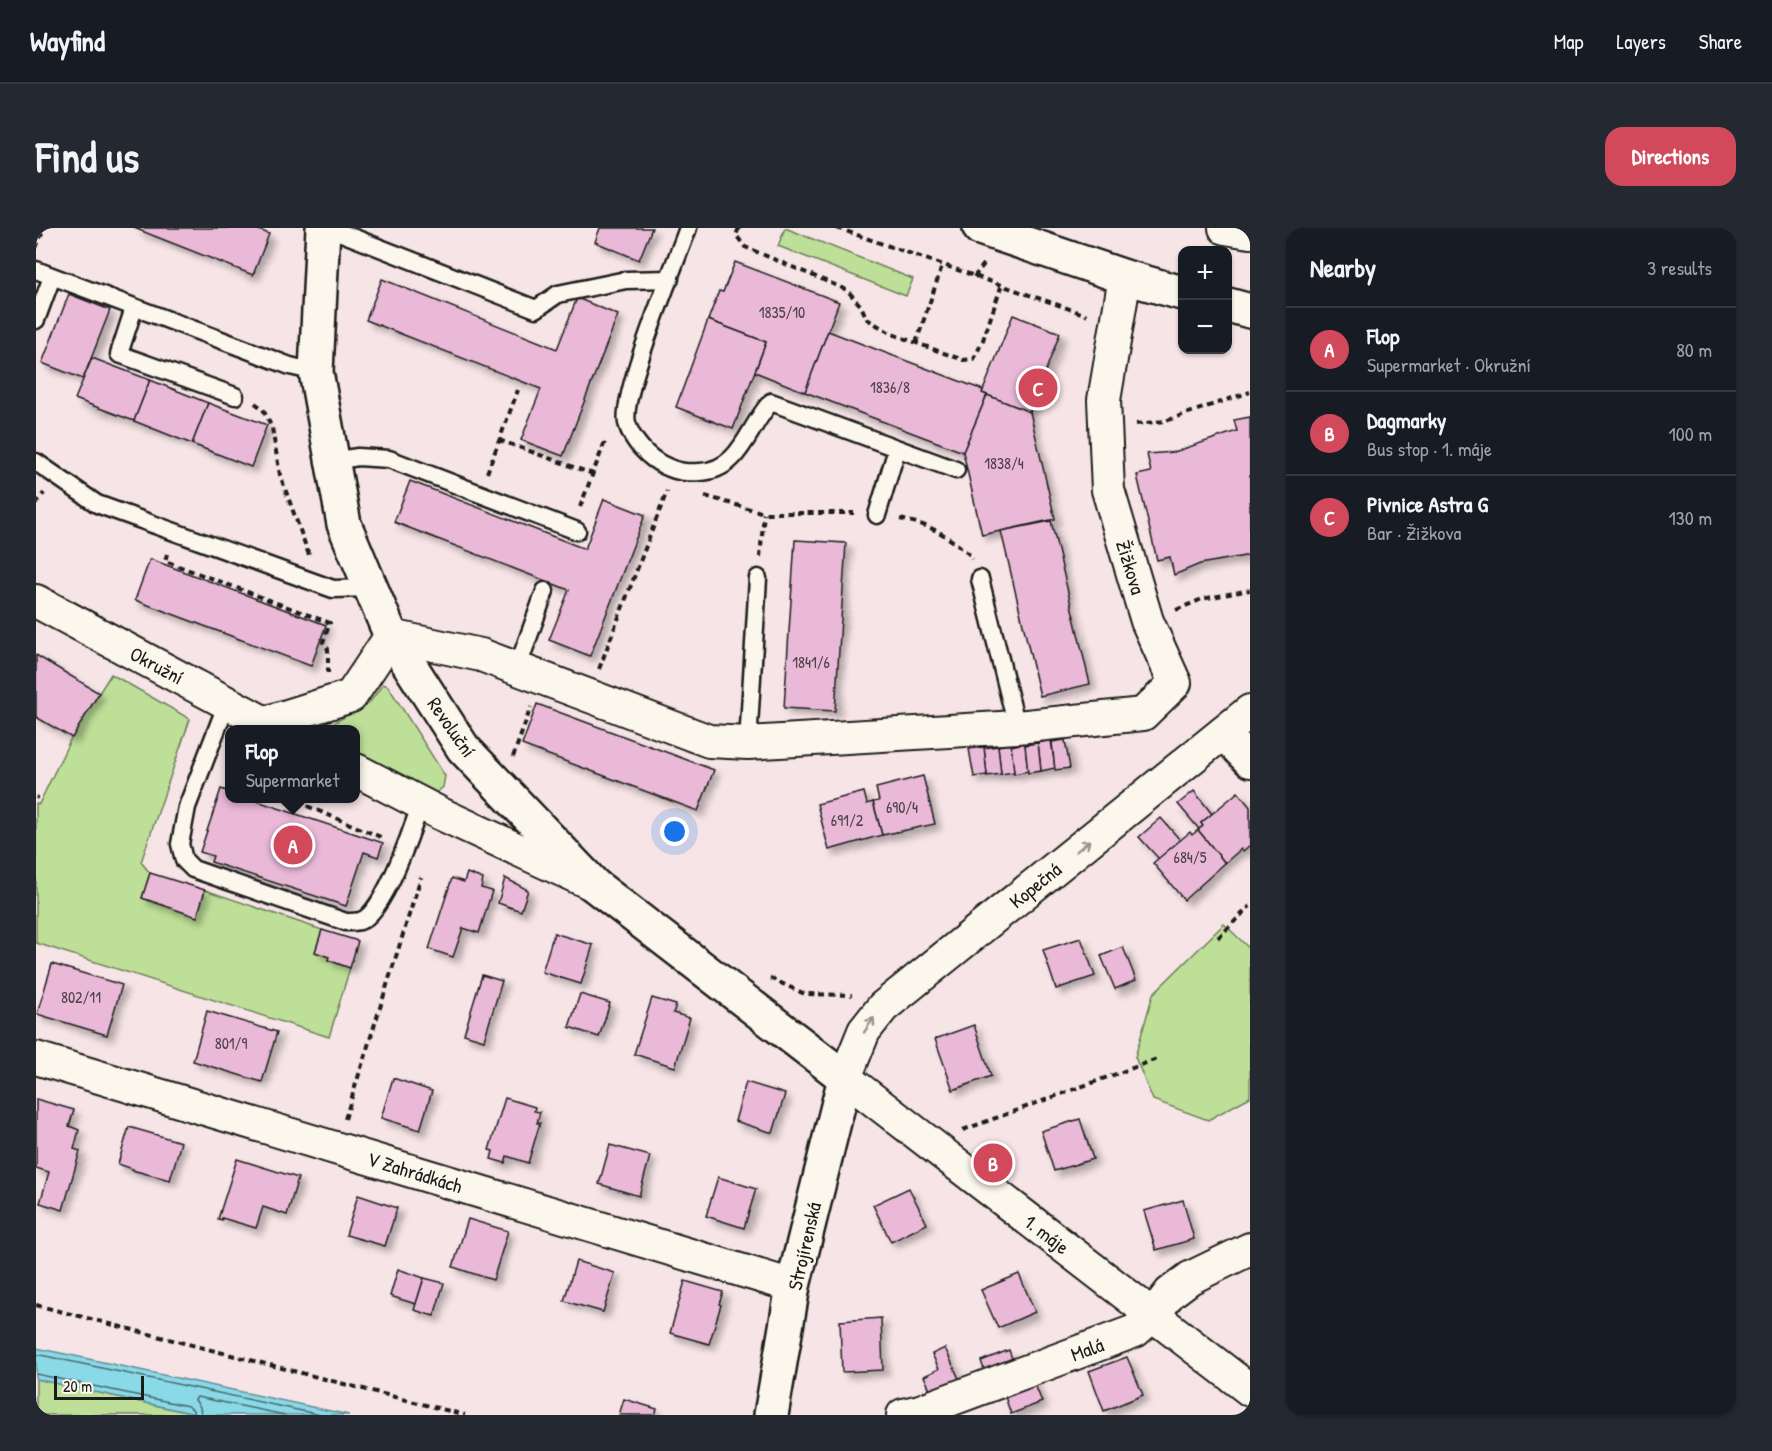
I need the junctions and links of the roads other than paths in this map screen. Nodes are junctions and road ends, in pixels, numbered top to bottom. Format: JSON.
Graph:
{"nodes":[{"id":1,"x":323,"y":228,"type":"edge"},
{"id":2,"x":328,"y":228,"type":"edge"},
{"id":3,"x":688,"y":228,"type":"edge"},
{"id":4,"x":980,"y":228,"type":"edge"},
{"id":5,"x":1226,"y":228,"type":"edge"},
{"id":6,"x":1250,"y":232,"type":"edge"},
{"id":7,"x":44,"y":274,"type":"edge"},
{"id":8,"x":1125,"y":277,"type":"junction"},
{"id":9,"x":670,"y":279,"type":"junction"},
{"id":10,"x":1178,"y":292,"type":"edge"},
{"id":11,"x":1232,"y":306,"type":"edge"},
{"id":12,"x":134,"y":308,"type":"junction"},
{"id":13,"x":1250,"y":311,"type":"edge"},
{"id":14,"x":36,"y":320,"type":"edge"},
{"id":15,"x":316,"y":372,"type":"junction"},
{"id":16,"x":242,"y":398,"type":"road end"},
{"id":17,"x":897,"y":449,"type":"junction"},
{"id":18,"x":332,"y":461,"type":"junction"},
{"id":19,"x":36,"y":462,"type":"edge"},
{"id":20,"x":956,"y":470,"type":"dead end"},
{"id":21,"x":877,"y":515,"type":"road end"},
{"id":22,"x":574,"y":530,"type":"road end"},
{"id":23,"x":758,"y":578,"type":"road end"},
{"id":24,"x":980,"y":579,"type":"road end"},
{"id":25,"x":371,"y":588,"type":"junction"},
{"id":26,"x":545,"y":591,"type":"dead end"},
{"id":27,"x":36,"y":601,"type":"edge"},
{"id":28,"x":391,"y":636,"type":"junction"},
{"id":29,"x":529,"y":673,"type":"junction"},
{"id":30,"x":227,"y":703,"type":"junction"},
{"id":31,"x":1250,"y":711,"type":"edge"},
{"id":32,"x":270,"y":725,"type":"edge"},
{"id":33,"x":275,"y":725,"type":"edge"},
{"id":34,"x":1017,"y":727,"type":"junction"},
{"id":35,"x":1222,"y":733,"type":"junction"},
{"id":36,"x":748,"y":743,"type":"junction"},
{"id":37,"x":1250,"y":761,"type":"edge"},
{"id":38,"x":360,"y":772,"type":"edge"},
{"id":39,"x":421,"y":803,"type":"junction"},
{"id":40,"x":594,"y":885,"type":"junction"},
{"id":41,"x":36,"y":1058,"type":"edge"},
{"id":42,"x":845,"y":1078,"type":"junction"},
{"id":43,"x":1250,"y":1249,"type":"edge"},
{"id":44,"x":793,"y":1286,"type":"junction"},
{"id":45,"x":1153,"y":1315,"type":"junction"},
{"id":46,"x":1250,"y":1390,"type":"edge"},
{"id":47,"x":771,"y":1415,"type":"edge"},
{"id":48,"x":903,"y":1415,"type":"edge"}],
"edges":[{"from":1,"to":15,"type":"street","name":"Revoluční"},
{"from":2,"to":9,"type":"lane"},
{"from":3,"to":9,"type":"lane"},
{"from":4,"to":8,"type":"street"},
{"from":5,"to":6,"type":"street"},
{"from":7,"to":12,"type":"lane"},
{"from":7,"to":14,"type":"lane"},
{"from":8,"to":10,"type":"street"},
{"from":8,"to":34,"type":"street","name":"Žižkova"},
{"from":9,"to":17,"type":"lane"},
{"from":11,"to":13,"type":"street"},
{"from":12,"to":15,"type":"lane"},
{"from":12,"to":16,"type":"lane"},
{"from":15,"to":18,"type":"street","name":"Revoluční"},
{"from":17,"to":20,"type":"lane"},
{"from":17,"to":21,"type":"lane"},
{"from":18,"to":22,"type":"lane"},
{"from":18,"to":25,"type":"street","name":"Revoluční"},
{"from":19,"to":25,"type":"lane"},
{"from":23,"to":36,"type":"lane"},
{"from":24,"to":34,"type":"lane"},
{"from":25,"to":28,"type":"street","name":"Revoluční"},
{"from":26,"to":29,"type":"lane"},
{"from":27,"to":30,"type":"street","name":"Okružní"},
{"from":28,"to":29,"type":"street"},
{"from":28,"to":33,"type":"street"},
{"from":28,"to":40,"type":"street","name":"Revoluční"},
{"from":29,"to":36,"type":"street"},
{"from":30,"to":32,"type":"street","name":"Okružní"},
{"from":30,"to":39,"type":"lane"},
{"from":31,"to":35,"type":"street","name":"Kopečná"},
{"from":34,"to":36,"type":"street"},
{"from":35,"to":37,"type":"street"},
{"from":42,"to":35,"type":"street","name":"Kopečná","one_way":true},
{"from":38,"to":39,"type":"street"},
{"from":39,"to":40,"type":"street"},
{"from":40,"to":42,"type":"street","name":"Revoluční"},
{"from":41,"to":44,"type":"street","name":"V Zahrádkách"},
{"from":42,"to":44,"type":"street","name":"Strojírenská"},
{"from":42,"to":45,"type":"street","name":"1. máje"},
{"from":43,"to":45,"type":"street","name":"Malá"},
{"from":44,"to":47,"type":"street","name":"Strojírenská"},
{"from":45,"to":46,"type":"street","name":"1. máje"},
{"from":45,"to":48,"type":"street","name":"Malá"}]}
